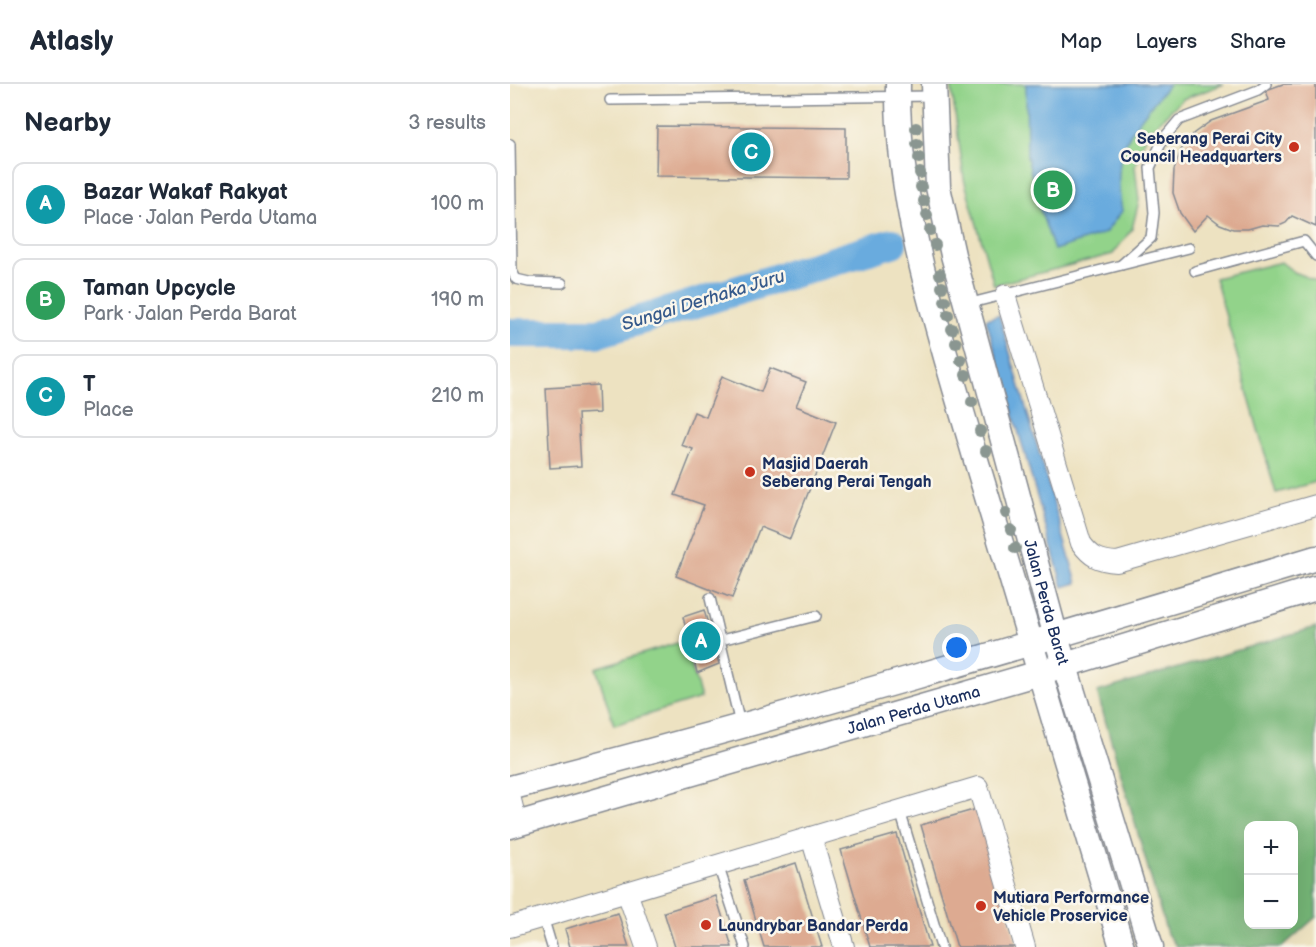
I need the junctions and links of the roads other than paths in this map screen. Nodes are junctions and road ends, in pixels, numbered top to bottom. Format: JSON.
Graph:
{"nodes":[{"id":1,"x":1266,"y":84,"type":"edge"},
{"id":2,"x":898,"y":90,"type":"edge"},
{"id":3,"x":934,"y":90,"type":"edge"},
{"id":4,"x":610,"y":100,"type":"dead end"},
{"id":5,"x":510,"y":144,"type":"edge"},
{"id":6,"x":1189,"y":248,"type":"dead end"},
{"id":7,"x":1316,"y":256,"type":"edge"},
{"id":8,"x":1120,"y":265,"type":"junction"},
{"id":9,"x":1195,"y":271,"type":"dead end"},
{"id":10,"x":562,"y":283,"type":"dead end"},
{"id":11,"x":1005,"y":295,"type":"junction"},
{"id":12,"x":965,"y":304,"type":"junction"},
{"id":13,"x":1316,"y":504,"type":"edge"},
{"id":14,"x":1316,"y":558,"type":"edge"},
{"id":15,"x":1316,"y":588,"type":"edge"},
{"id":16,"x":710,"y":598,"type":"dead end"},
{"id":17,"x":816,"y":615,"type":"dead end"},
{"id":18,"x":1056,"y":637,"type":"junction"},
{"id":19,"x":721,"y":640,"type":"junction"},
{"id":20,"x":1030,"y":645,"type":"junction"},
{"id":21,"x":1065,"y":665,"type":"junction"},
{"id":22,"x":1039,"y":673,"type":"junction"},
{"id":23,"x":741,"y":728,"type":"junction"},
{"id":24,"x":510,"y":788,"type":"edge"},
{"id":25,"x":510,"y":796,"type":"edge"},
{"id":26,"x":900,"y":811,"type":"junction"},
{"id":27,"x":514,"y":825,"type":"edge"},
{"id":28,"x":811,"y":837,"type":"junction"},
{"id":29,"x":718,"y":865,"type":"junction"},
{"id":30,"x":627,"y":892,"type":"junction"},
{"id":31,"x":543,"y":917,"type":"junction"},
{"id":32,"x":510,"y":927,"type":"edge"},
{"id":33,"x":552,"y":947,"type":"edge"},
{"id":34,"x":646,"y":947,"type":"edge"},
{"id":35,"x":745,"y":947,"type":"edge"},
{"id":36,"x":844,"y":947,"type":"edge"},
{"id":37,"x":941,"y":947,"type":"edge"},
{"id":38,"x":1025,"y":947,"type":"edge"},
{"id":39,"x":1122,"y":947,"type":"edge"},
{"id":40,"x":1151,"y":947,"type":"edge"}],
"edges":[{"from":1,"to":8,"type":"lane"},
{"from":2,"to":3,"type":"lane"},
{"from":2,"to":4,"type":"lane"},
{"from":2,"to":20,"type":"street","name":"Jalan Perda Barat"},
{"from":3,"to":12,"type":"street","name":"Jalan Perda Barat"},
{"from":5,"to":10,"type":"lane"},
{"from":6,"to":8,"type":"lane"},
{"from":7,"to":9,"type":"lane"},
{"from":8,"to":11,"type":"lane"},
{"from":11,"to":12,"type":"lane"},
{"from":11,"to":13,"type":"street"},
{"from":12,"to":18,"type":"street","name":"Jalan Perda Barat"},
{"from":14,"to":18,"type":"street","name":"Jalan Perda Utama"},
{"from":15,"to":21,"type":"street","name":"Jalan Perda Utama"},
{"from":16,"to":19,"type":"lane"},
{"from":17,"to":19,"type":"lane"},
{"from":18,"to":20,"type":"street","name":"Jalan Perda Utama"},
{"from":18,"to":21,"type":"street","name":"Jalan Perda Barat"},
{"from":19,"to":23,"type":"lane"},
{"from":20,"to":22,"type":"street","name":"Jalan Perda Barat"},
{"from":20,"to":23,"type":"street","name":"Jalan Perda Utama"},
{"from":21,"to":22,"type":"street","name":"Jalan Perda Utama"},
{"from":21,"to":40,"type":"street","name":"Jalan Perda Barat"},
{"from":22,"to":27,"type":"street","name":"Jalan Perda Utama"},
{"from":22,"to":39,"type":"street","name":"Jalan Perda Barat"},
{"from":23,"to":24,"type":"street","name":"Jalan Perda Utama"},
{"from":25,"to":27,"type":"street"},
{"from":26,"to":28,"type":"street"},
{"from":26,"to":37,"type":"lane"},
{"from":26,"to":38,"type":"street"},
{"from":28,"to":29,"type":"street"},
{"from":28,"to":36,"type":"street"},
{"from":29,"to":30,"type":"street"},
{"from":29,"to":35,"type":"lane"},
{"from":30,"to":31,"type":"street"},
{"from":30,"to":34,"type":"street"},
{"from":31,"to":32,"type":"street"},
{"from":31,"to":33,"type":"lane"}]}
